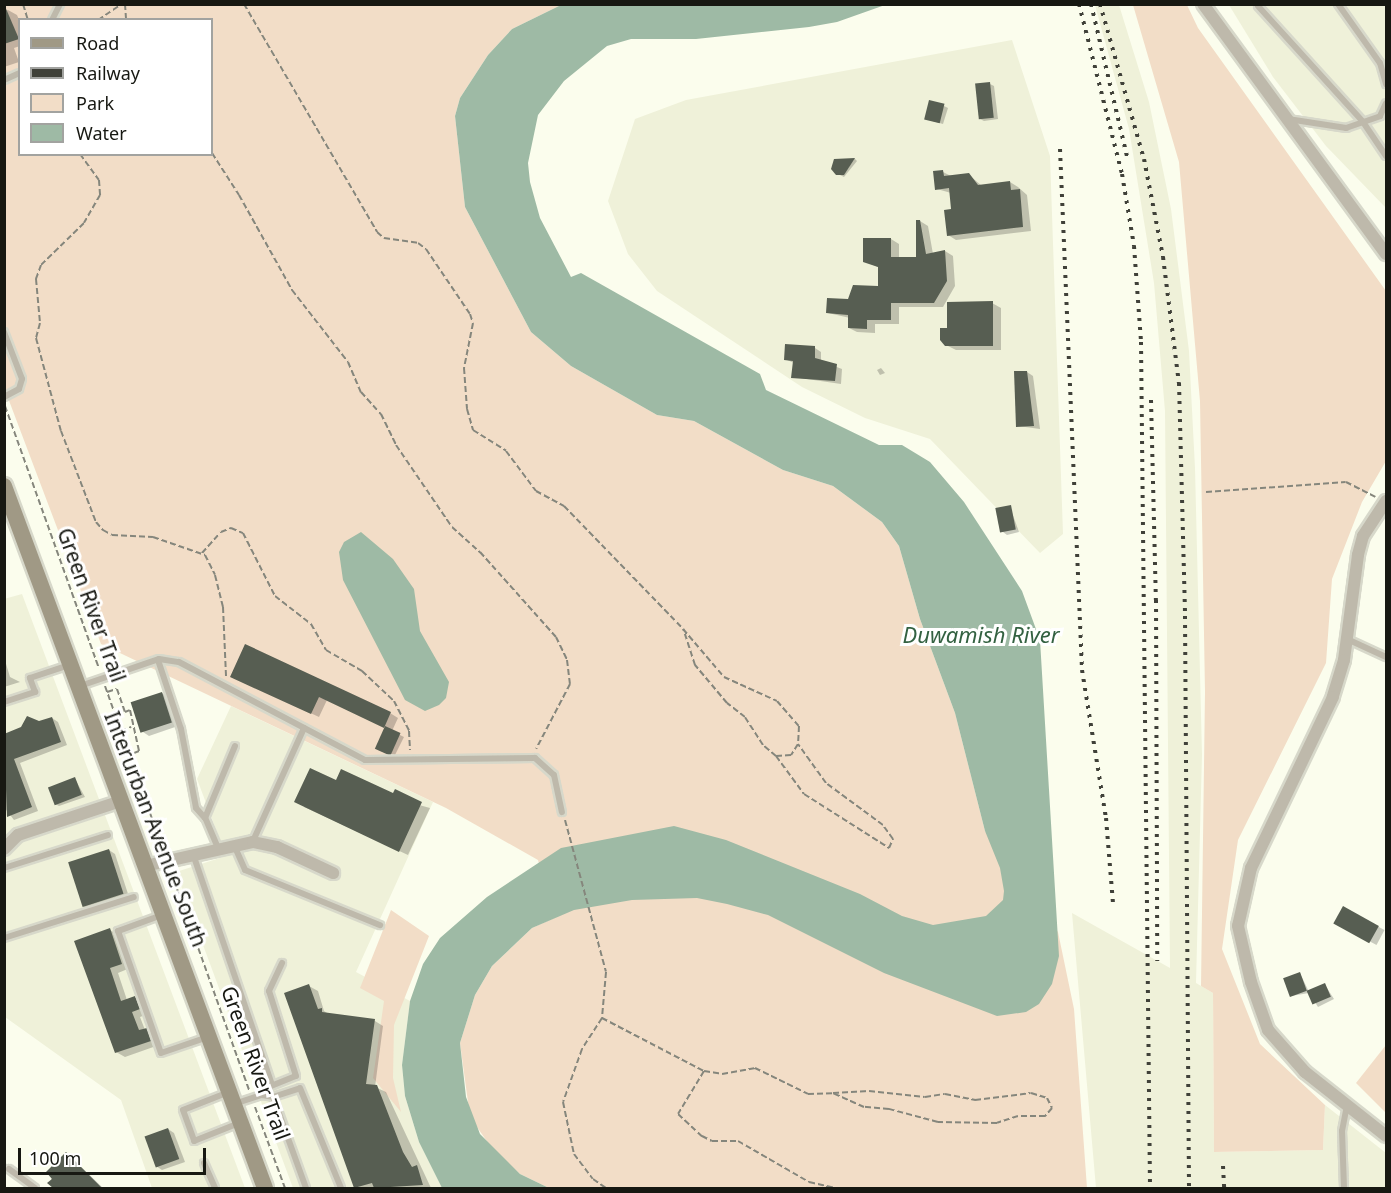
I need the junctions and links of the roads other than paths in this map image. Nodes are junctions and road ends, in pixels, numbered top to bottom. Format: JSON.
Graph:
{"nodes":[{"id":1,"x":60,"y":4,"type":"edge"},
{"id":2,"x":1203,"y":4,"type":"edge"},
{"id":3,"x":1338,"y":4,"type":"edge"},
{"id":4,"x":1258,"y":6,"type":"dead end"},
{"id":5,"x":53,"y":18,"type":"edge"},
{"id":6,"x":18,"y":74,"type":"edge"},
{"id":7,"x":4,"y":80,"type":"edge"},
{"id":8,"x":1386,"y":84,"type":"edge"},
{"id":9,"x":1386,"y":103,"type":"edge"},
{"id":10,"x":1284,"y":119,"type":"junction"},
{"id":11,"x":1364,"y":122,"type":"junction"},
{"id":12,"x":1386,"y":156,"type":"edge"},
{"id":13,"x":1386,"y":254,"type":"edge"},
{"id":14,"x":4,"y":332,"type":"edge"},
{"id":15,"x":4,"y":397,"type":"edge"},
{"id":16,"x":4,"y":486,"type":"edge"},
{"id":17,"x":1384,"y":506,"type":"edge"},
{"id":18,"x":10,"y":516,"type":"edge"},
{"id":19,"x":1347,"y":639,"type":"junction"},
{"id":20,"x":1386,"y":657,"type":"edge"},
{"id":21,"x":158,"y":660,"type":"junction"},
{"id":22,"x":69,"y":665,"type":"junction"},
{"id":23,"x":78,"y":686,"type":"junction"},
{"id":24,"x":4,"y":702,"type":"edge"},
{"id":25,"x":304,"y":728,"type":"junction"},
{"id":26,"x":235,"y":746,"type":"dead end"},
{"id":27,"x":121,"y":801,"type":"junction"},
{"id":28,"x":562,"y":812,"type":"road end"},
{"id":29,"x":205,"y":818,"type":"junction"},
{"id":30,"x":108,"y":835,"type":"dead end"},
{"id":31,"x":7,"y":841,"type":"edge"},
{"id":32,"x":253,"y":842,"type":"junction"},
{"id":33,"x":233,"y":845,"type":"junction"},
{"id":34,"x":218,"y":848,"type":"junction"},
{"id":35,"x":193,"y":854,"type":"junction"},
{"id":36,"x":146,"y":867,"type":"junction"},
{"id":37,"x":4,"y":868,"type":"edge"},
{"id":38,"x":333,"y":873,"type":"dead end"},
{"id":39,"x":134,"y":897,"type":"dead end"},
{"id":40,"x":164,"y":915,"type":"junction"},
{"id":41,"x":380,"y":925,"type":"dead end"},
{"id":42,"x":4,"y":938,"type":"edge"},
{"id":43,"x":282,"y":963,"type":"dead end"},
{"id":44,"x":209,"y":1036,"type":"junction"},
{"id":45,"x":272,"y":1085,"type":"junction"},
{"id":46,"x":262,"y":1095,"type":"junction"},
{"id":47,"x":273,"y":1097,"type":"junction"},
{"id":48,"x":231,"y":1098,"type":"junction"},
{"id":49,"x":1347,"y":1105,"type":"junction"},
{"id":50,"x":241,"y":1123,"type":"junction"},
{"id":51,"x":1386,"y":1136,"type":"edge"},
{"id":52,"x":204,"y":1163,"type":"dead end"},
{"id":53,"x":9,"y":1169,"type":"dead end"},
{"id":54,"x":35,"y":1188,"type":"edge"},
{"id":55,"x":215,"y":1188,"type":"edge"},
{"id":56,"x":264,"y":1188,"type":"edge"},
{"id":57,"x":306,"y":1188,"type":"edge"},
{"id":58,"x":341,"y":1188,"type":"edge"},
{"id":59,"x":1344,"y":1188,"type":"edge"}],
"edges":[{"from":1,"to":5,"type":"lane"},
{"from":2,"to":10,"type":"street"},
{"from":3,"to":8,"type":"lane"},
{"from":4,"to":11,"type":"lane"},
{"from":6,"to":7,"type":"lane"},
{"from":9,"to":11,"type":"lane"},
{"from":10,"to":11,"type":"lane"},
{"from":10,"to":13,"type":"street"},
{"from":11,"to":12,"type":"lane"},
{"from":14,"to":15,"type":"lane"},
{"from":16,"to":18,"type":"main road","name":"Interurban Avenue South"},
{"from":17,"to":19,"type":"street"},
{"from":18,"to":22,"type":"main road","name":"Interurban Avenue South"},
{"from":19,"to":20,"type":"lane"},
{"from":19,"to":49,"type":"street"},
{"from":21,"to":23,"type":"lane"},
{"from":21,"to":25,"type":"lane"},
{"from":21,"to":29,"type":"lane"},
{"from":22,"to":23,"type":"main road","name":"Interurban Avenue South"},
{"from":22,"to":24,"type":"lane"},
{"from":23,"to":27,"type":"main road","name":"Interurban Avenue South"},
{"from":25,"to":28,"type":"lane"},
{"from":25,"to":32,"type":"lane"},
{"from":26,"to":29,"type":"lane"},
{"from":27,"to":31,"type":"street"},
{"from":27,"to":36,"type":"main road","name":"Interurban Avenue South"},
{"from":29,"to":34,"type":"lane"},
{"from":30,"to":37,"type":"lane"},
{"from":32,"to":33,"type":"street"},
{"from":32,"to":38,"type":"street"},
{"from":33,"to":34,"type":"street"},
{"from":33,"to":41,"type":"lane"},
{"from":34,"to":35,"type":"street"},
{"from":35,"to":36,"type":"street"},
{"from":35,"to":45,"type":"lane"},
{"from":36,"to":40,"type":"main road","name":"Interurban Avenue South"},
{"from":39,"to":42,"type":"lane"},
{"from":40,"to":44,"type":"main road","name":"Interurban Avenue South"},
{"from":40,"to":44,"type":"lane"},
{"from":43,"to":45,"type":"lane"},
{"from":44,"to":48,"type":"main road","name":"Interurban Avenue South"},
{"from":45,"to":46,"type":"lane"},
{"from":46,"to":47,"type":"lane"},
{"from":46,"to":48,"type":"lane"},
{"from":47,"to":57,"type":"lane"},
{"from":47,"to":58,"type":"lane"},
{"from":48,"to":50,"type":"main road","name":"Interurban Avenue South"},
{"from":48,"to":50,"type":"lane"},
{"from":49,"to":51,"type":"street"},
{"from":49,"to":59,"type":"lane"},
{"from":50,"to":56,"type":"main road","name":"Interurban Avenue South"},
{"from":52,"to":55,"type":"lane"},
{"from":53,"to":54,"type":"lane"}]}
